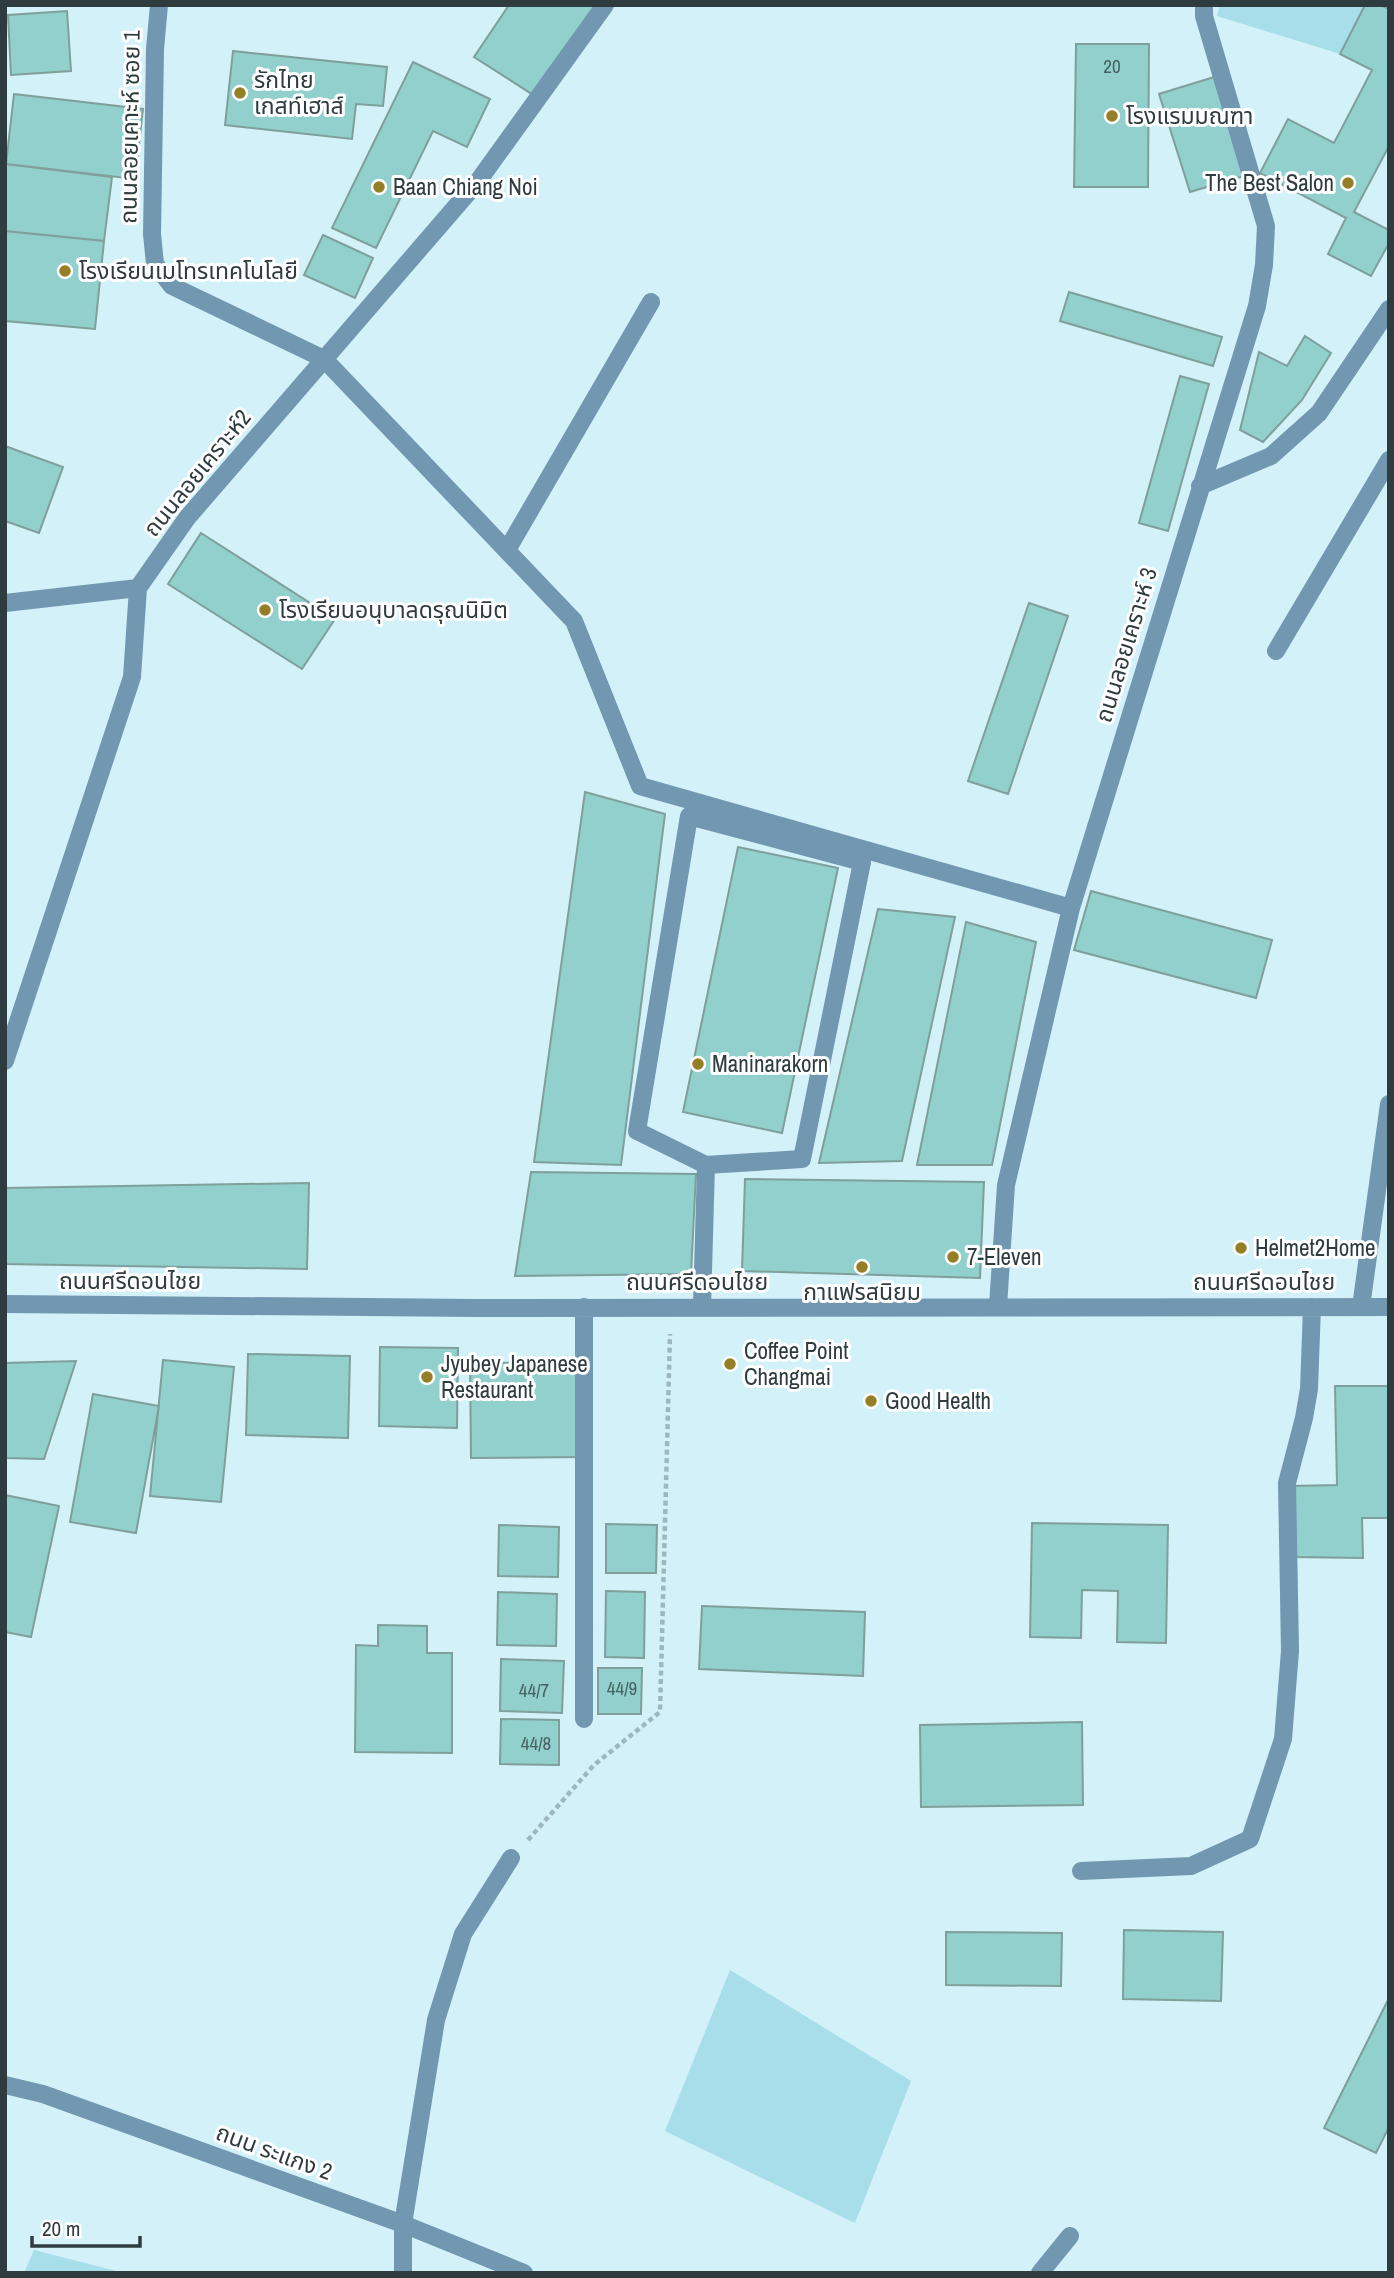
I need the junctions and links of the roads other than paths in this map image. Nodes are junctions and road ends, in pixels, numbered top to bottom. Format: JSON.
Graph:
{"nodes":[{"id":1,"x":159,"y":5,"type":"edge"},
{"id":2,"x":605,"y":5,"type":"edge"},
{"id":3,"x":1204,"y":5,"type":"edge"},
{"id":4,"x":651,"y":302,"type":"dead end"},
{"id":5,"x":1389,"y":309,"type":"edge"},
{"id":6,"x":324,"y":359,"type":"junction"},
{"id":7,"x":1389,"y":460,"type":"edge"},
{"id":8,"x":1200,"y":486,"type":"junction"},
{"id":9,"x":507,"y":550,"type":"junction"},
{"id":10,"x":138,"y":588,"type":"junction"},
{"id":11,"x":5,"y":603,"type":"edge"},
{"id":12,"x":1276,"y":651,"type":"dead end"},
{"id":13,"x":1071,"y":908,"type":"junction"},
{"id":14,"x":5,"y":1061,"type":"edge"},
{"id":15,"x":1389,"y":1104,"type":"edge"},
{"id":16,"x":706,"y":1165,"type":"junction"},
{"id":17,"x":1382,"y":1208,"type":"edge"},
{"id":18,"x":5,"y":1304,"type":"edge"},
{"id":19,"x":998,"y":1306,"type":"junction"},
{"id":20,"x":584,"y":1307,"type":"junction"},
{"id":21,"x":702,"y":1307,"type":"junction"},
{"id":22,"x":1312,"y":1307,"type":"junction"},
{"id":23,"x":1361,"y":1307,"type":"junction"},
{"id":24,"x":1389,"y":1307,"type":"edge"},
{"id":25,"x":584,"y":1719,"type":"dead end"},
{"id":26,"x":510,"y":1858,"type":"road end"},
{"id":27,"x":1081,"y":1871,"type":"dead end"},
{"id":28,"x":5,"y":2085,"type":"edge"},
{"id":29,"x":403,"y":2224,"type":"junction"},
{"id":30,"x":1070,"y":2236,"type":"dead end"},
{"id":31,"x":402,"y":2273,"type":"edge"},
{"id":32,"x":524,"y":2273,"type":"edge"},
{"id":33,"x":1040,"y":2273,"type":"edge"}],
"edges":[{"from":1,"to":6,"type":"street","name":"ถนนลอยเคาะห์ ซอย 1"},
{"from":2,"to":6,"type":"street","name":"ถนนลอยเคราะห์2"},
{"from":3,"to":8,"type":"street","name":"ถนนลอยเคราะห์ 3"},
{"from":4,"to":9,"type":"street"},
{"from":5,"to":8,"type":"street"},
{"from":6,"to":9,"type":"street"},
{"from":6,"to":10,"type":"street","name":"ถนนลอยเคราะห์2"},
{"from":7,"to":12,"type":"street"},
{"from":8,"to":13,"type":"street","name":"ถนนลอยเคราะห์ 3"},
{"from":9,"to":13,"type":"street"},
{"from":10,"to":11,"type":"street"},
{"from":10,"to":14,"type":"street"},
{"from":13,"to":19,"type":"street","name":"ถนนลอยเคราะห์ 3"},
{"from":15,"to":17,"type":"street"},
{"from":16,"to":16,"type":"street"},
{"from":16,"to":21,"type":"street"},
{"from":17,"to":23,"type":"street"},
{"from":18,"to":20,"type":"street","name":"ถนนศรีดอนไชย"},
{"from":19,"to":21,"type":"street","name":"ถนนศรีดอนไชย"},
{"from":19,"to":22,"type":"street","name":"ถนนศรีดอนไชย"},
{"from":20,"to":21,"type":"street","name":"ถนนศรีดอนไชย"},
{"from":20,"to":25,"type":"street"},
{"from":22,"to":23,"type":"street","name":"ถนนศรีดอนไชย"},
{"from":22,"to":27,"type":"street"},
{"from":23,"to":24,"type":"street","name":"ถนนศรีดอนไชย"},
{"from":26,"to":29,"type":"street"},
{"from":28,"to":29,"type":"street","name":"ถนน ระแกง 2"},
{"from":29,"to":31,"type":"street"},
{"from":29,"to":32,"type":"street","name":"ถนน ระแกง 2"},
{"from":30,"to":33,"type":"street"}]}
